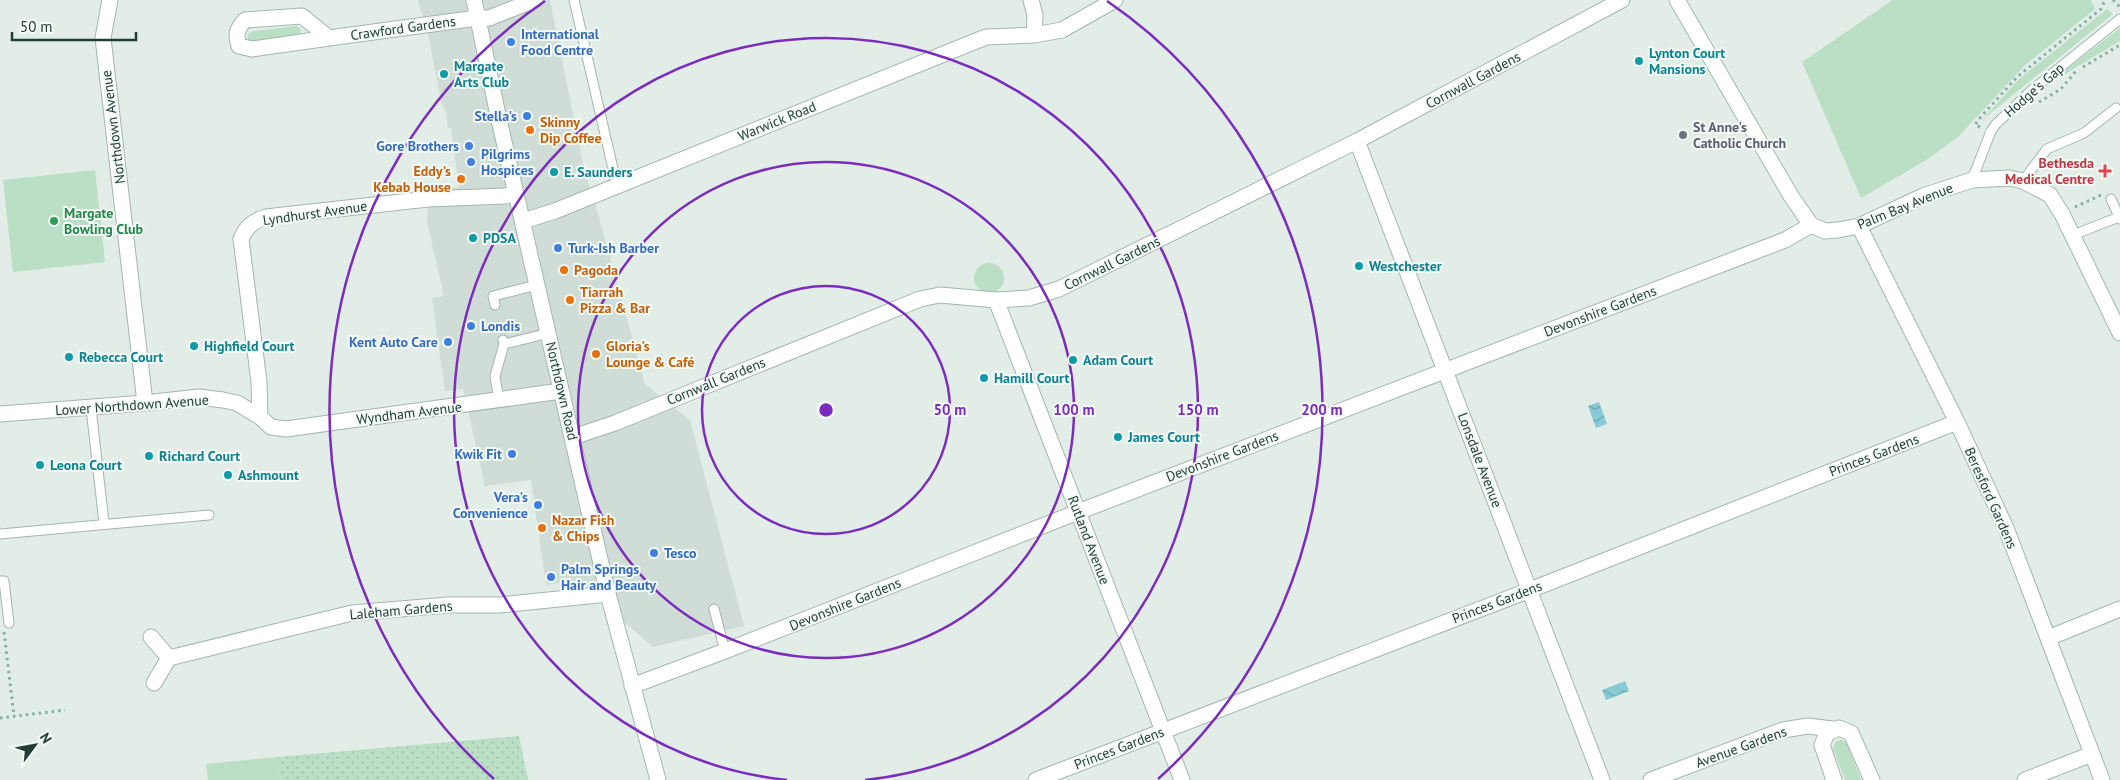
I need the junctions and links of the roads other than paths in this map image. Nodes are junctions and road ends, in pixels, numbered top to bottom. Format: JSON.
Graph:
{"nodes":[{"id":1,"x":110,"y":0,"type":"edge"},
{"id":2,"x":474,"y":0,"type":"edge"},
{"id":3,"x":535,"y":0,"type":"edge"},
{"id":4,"x":574,"y":0,"type":"edge"},
{"id":5,"x":1031,"y":0,"type":"edge"},
{"id":6,"x":1115,"y":0,"type":"edge"},
{"id":7,"x":1622,"y":0,"type":"edge"},
{"id":8,"x":1677,"y":0,"type":"edge"},
{"id":9,"x":477,"y":18,"type":"junction"},
{"id":10,"x":2120,"y":19,"type":"edge"},
{"id":11,"x":1034,"y":35,"type":"junction"},
{"id":12,"x":328,"y":38,"type":"junction"},
{"id":13,"x":2116,"y":108,"type":"dead end"},
{"id":14,"x":1357,"y":141,"type":"junction"},
{"id":15,"x":1972,"y":180,"type":"junction"},
{"id":16,"x":2024,"y":181,"type":"junction"},
{"id":17,"x":617,"y":186,"type":"junction"},
{"id":18,"x":516,"y":194,"type":"junction"},
{"id":19,"x":2110,"y":196,"type":"road end"},
{"id":20,"x":2120,"y":218,"type":"edge"},
{"id":21,"x":523,"y":221,"type":"junction"},
{"id":22,"x":1812,"y":225,"type":"junction"},
{"id":23,"x":1859,"y":226,"type":"junction"},
{"id":24,"x":2073,"y":234,"type":"junction"},
{"id":25,"x":537,"y":285,"type":"junction"},
{"id":26,"x":996,"y":300,"type":"junction"},
{"id":27,"x":496,"y":305,"type":"dead end"},
{"id":28,"x":549,"y":333,"type":"junction"},
{"id":29,"x":2120,"y":334,"type":"edge"},
{"id":30,"x":1446,"y":370,"type":"junction"},
{"id":31,"x":561,"y":391,"type":"junction"},
{"id":32,"x":499,"y":401,"type":"junction"},
{"id":33,"x":145,"y":403,"type":"junction"},
{"id":34,"x":91,"y":408,"type":"junction"},
{"id":35,"x":0,"y":414,"type":"edge"},
{"id":36,"x":260,"y":417,"type":"junction"},
{"id":37,"x":1957,"y":422,"type":"junction"},
{"id":38,"x":573,"y":437,"type":"junction"},
{"id":39,"x":1078,"y":512,"type":"junction"},
{"id":40,"x":209,"y":515,"type":"dead end"},
{"id":41,"x":104,"y":523,"type":"junction"},
{"id":42,"x":0,"y":534,"type":"edge"},
{"id":43,"x":0,"y":581,"type":"edge"},
{"id":44,"x":1530,"y":590,"type":"junction"},
{"id":45,"x":608,"y":594,"type":"junction"},
{"id":46,"x":714,"y":609,"type":"dead end"},
{"id":47,"x":2120,"y":609,"type":"edge"},
{"id":48,"x":9,"y":623,"type":"road end"},
{"id":49,"x":151,"y":638,"type":"dead end"},
{"id":50,"x":2048,"y":638,"type":"junction"},
{"id":51,"x":726,"y":651,"type":"junction"},
{"id":52,"x":169,"y":658,"type":"junction"},
{"id":53,"x":154,"y":683,"type":"dead end"},
{"id":54,"x":632,"y":686,"type":"junction"},
{"id":55,"x":1832,"y":729,"type":"junction"},
{"id":56,"x":1163,"y":731,"type":"junction"},
{"id":57,"x":2092,"y":754,"type":"junction"},
{"id":58,"x":658,"y":780,"type":"edge"},
{"id":59,"x":1036,"y":780,"type":"edge"},
{"id":60,"x":1182,"y":780,"type":"edge"},
{"id":61,"x":1602,"y":780,"type":"edge"},
{"id":62,"x":1651,"y":780,"type":"edge"},
{"id":63,"x":1834,"y":780,"type":"edge"},
{"id":64,"x":1872,"y":780,"type":"edge"},
{"id":65,"x":2025,"y":780,"type":"edge"},
{"id":66,"x":2102,"y":780,"type":"edge"}],
"edges":[{"from":1,"to":33,"type":"street","name":"Northdown Avenue"},
{"from":2,"to":9,"type":"street","name":"Northdown Road"},
{"from":3,"to":9,"type":"street","name":"Crawford Gardens"},
{"from":4,"to":17,"type":"lane"},
{"from":5,"to":11,"type":"street"},
{"from":6,"to":11,"type":"street","name":"Warwick Road"},
{"from":7,"to":14,"type":"street","name":"Cornwall Gardens"},
{"from":8,"to":22,"type":"street"},
{"from":9,"to":12,"type":"street","name":"Crawford Gardens"},
{"from":9,"to":18,"type":"street","name":"Northdown Road"},
{"from":10,"to":15,"type":"lane","name":"Hodge's Gap"},
{"from":11,"to":17,"type":"street","name":"Warwick Road"},
{"from":12,"to":12,"type":"street","name":"Crawford Gardens"},
{"from":13,"to":16,"type":"lane"},
{"from":14,"to":26,"type":"street","name":"Cornwall Gardens"},
{"from":14,"to":30,"type":"street","name":"Lonsdale Avenue"},
{"from":15,"to":16,"type":"street","name":"Palm Bay Avenue"},
{"from":15,"to":23,"type":"street","name":"Palm Bay Avenue"},
{"from":16,"to":24,"type":"street","name":"Palm Bay Avenue"},
{"from":17,"to":21,"type":"street","name":"Warwick Road"},
{"from":18,"to":21,"type":"street","name":"Northdown Road"},
{"from":18,"to":36,"type":"street","name":"Lyndhurst Avenue"},
{"from":19,"to":20,"type":"lane"},
{"from":20,"to":24,"type":"lane"},
{"from":21,"to":25,"type":"street","name":"Northdown Road"},
{"from":22,"to":23,"type":"street","name":"Palm Bay Avenue"},
{"from":22,"to":30,"type":"street","name":"Devonshire Gardens"},
{"from":23,"to":37,"type":"street","name":"Beresford Gardens"},
{"from":24,"to":29,"type":"street","name":"Palm Bay Avenue"},
{"from":25,"to":27,"type":"lane"},
{"from":25,"to":28,"type":"street","name":"Northdown Road"},
{"from":26,"to":38,"type":"street","name":"Cornwall Gardens"},
{"from":26,"to":39,"type":"street","name":"Rutland Avenue"},
{"from":28,"to":31,"type":"street","name":"Northdown Road"},
{"from":28,"to":32,"type":"lane"},
{"from":30,"to":39,"type":"street","name":"Devonshire Gardens"},
{"from":30,"to":44,"type":"street","name":"Lonsdale Avenue"},
{"from":31,"to":32,"type":"street","name":"Wyndham Avenue"},
{"from":31,"to":38,"type":"street","name":"Northdown Road"},
{"from":32,"to":36,"type":"street","name":"Wyndham Avenue"},
{"from":33,"to":34,"type":"street","name":"Lower Northdown Avenue"},
{"from":33,"to":36,"type":"street","name":"Lower Northdown Avenue"},
{"from":34,"to":35,"type":"street","name":"Lower Northdown Avenue"},
{"from":34,"to":41,"type":"lane"},
{"from":37,"to":44,"type":"street","name":"Princes Gardens"},
{"from":37,"to":50,"type":"street","name":"Beresford Gardens"},
{"from":38,"to":45,"type":"street","name":"Northdown Road"},
{"from":39,"to":51,"type":"street","name":"Devonshire Gardens"},
{"from":39,"to":56,"type":"street","name":"Rutland Avenue"},
{"from":40,"to":41,"type":"lane"},
{"from":41,"to":42,"type":"lane"},
{"from":43,"to":48,"type":"lane"},
{"from":44,"to":56,"type":"street","name":"Princes Gardens"},
{"from":44,"to":61,"type":"street","name":"Lonsdale Avenue"},
{"from":45,"to":52,"type":"street","name":"Laleham Gardens"},
{"from":45,"to":54,"type":"street","name":"Northdown Road"},
{"from":46,"to":51,"type":"lane"},
{"from":47,"to":50,"type":"street"},
{"from":49,"to":52,"type":"street"},
{"from":50,"to":57,"type":"street","name":"Beresford Gardens"},
{"from":51,"to":54,"type":"street","name":"Devonshire Gardens"},
{"from":52,"to":53,"type":"street"},
{"from":54,"to":58,"type":"street","name":"Northdown Road"},
{"from":55,"to":62,"type":"street","name":"Avenue Gardens"},
{"from":55,"to":63,"type":"street"},
{"from":55,"to":64,"type":"street","name":"Avenue Gardens"},
{"from":56,"to":59,"type":"street","name":"Princes Gardens"},
{"from":56,"to":60,"type":"street","name":"Rutland Avenue"},
{"from":57,"to":65,"type":"street"},
{"from":57,"to":66,"type":"street","name":"Beresford Gardens"}]}
